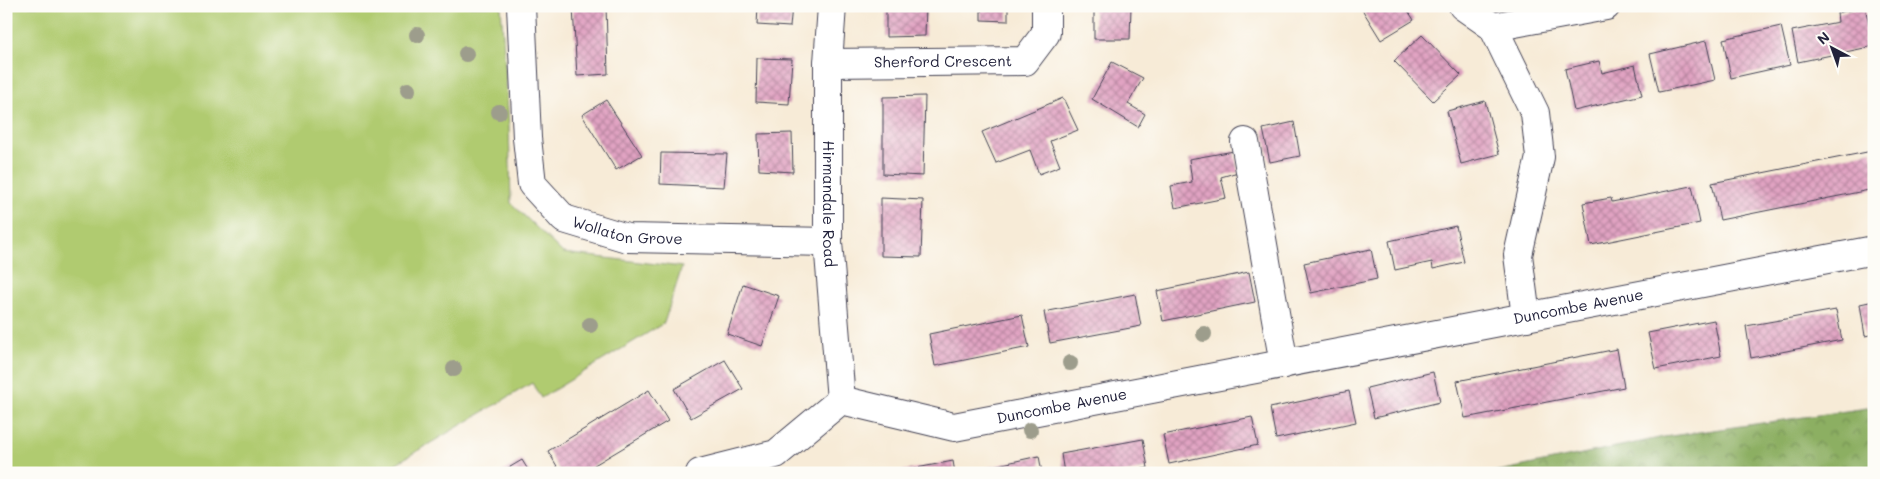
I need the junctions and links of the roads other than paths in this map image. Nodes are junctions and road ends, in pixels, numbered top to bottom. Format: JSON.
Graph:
{"nodes":[{"id":1,"x":520,"y":6,"type":"edge"},
{"id":2,"x":832,"y":6,"type":"edge"},
{"id":3,"x":1046,"y":6,"type":"edge"},
{"id":4,"x":1463,"y":6,"type":"edge"},
{"id":5,"x":1606,"y":6,"type":"edge"},
{"id":6,"x":1493,"y":27,"type":"junction"},
{"id":7,"x":828,"y":63,"type":"junction"},
{"id":8,"x":1245,"y":142,"type":"dead end"},
{"id":9,"x":828,"y":242,"type":"junction"},
{"id":10,"x":1874,"y":250,"type":"edge"},
{"id":11,"x":1526,"y":318,"type":"junction"},
{"id":12,"x":1284,"y":364,"type":"junction"},
{"id":13,"x":841,"y":400,"type":"junction"},
{"id":14,"x":700,"y":473,"type":"edge"}],
"edges":[{"from":1,"to":9,"type":"street","name":"Wollaton Grove"},
{"from":2,"to":7,"type":"street","name":"Hirmandale Road"},
{"from":3,"to":7,"type":"street","name":"Sherford Crescent"},
{"from":4,"to":6,"type":"street"},
{"from":5,"to":6,"type":"street"},
{"from":6,"to":11,"type":"street"},
{"from":7,"to":9,"type":"street","name":"Hirmandale Road"},
{"from":8,"to":12,"type":"street"},
{"from":9,"to":13,"type":"street","name":"Hirmandale Road"},
{"from":10,"to":11,"type":"street","name":"Duncombe Avenue"},
{"from":11,"to":12,"type":"street","name":"Duncombe Avenue"},
{"from":12,"to":13,"type":"street","name":"Duncombe Avenue"},
{"from":13,"to":14,"type":"street"}]}
